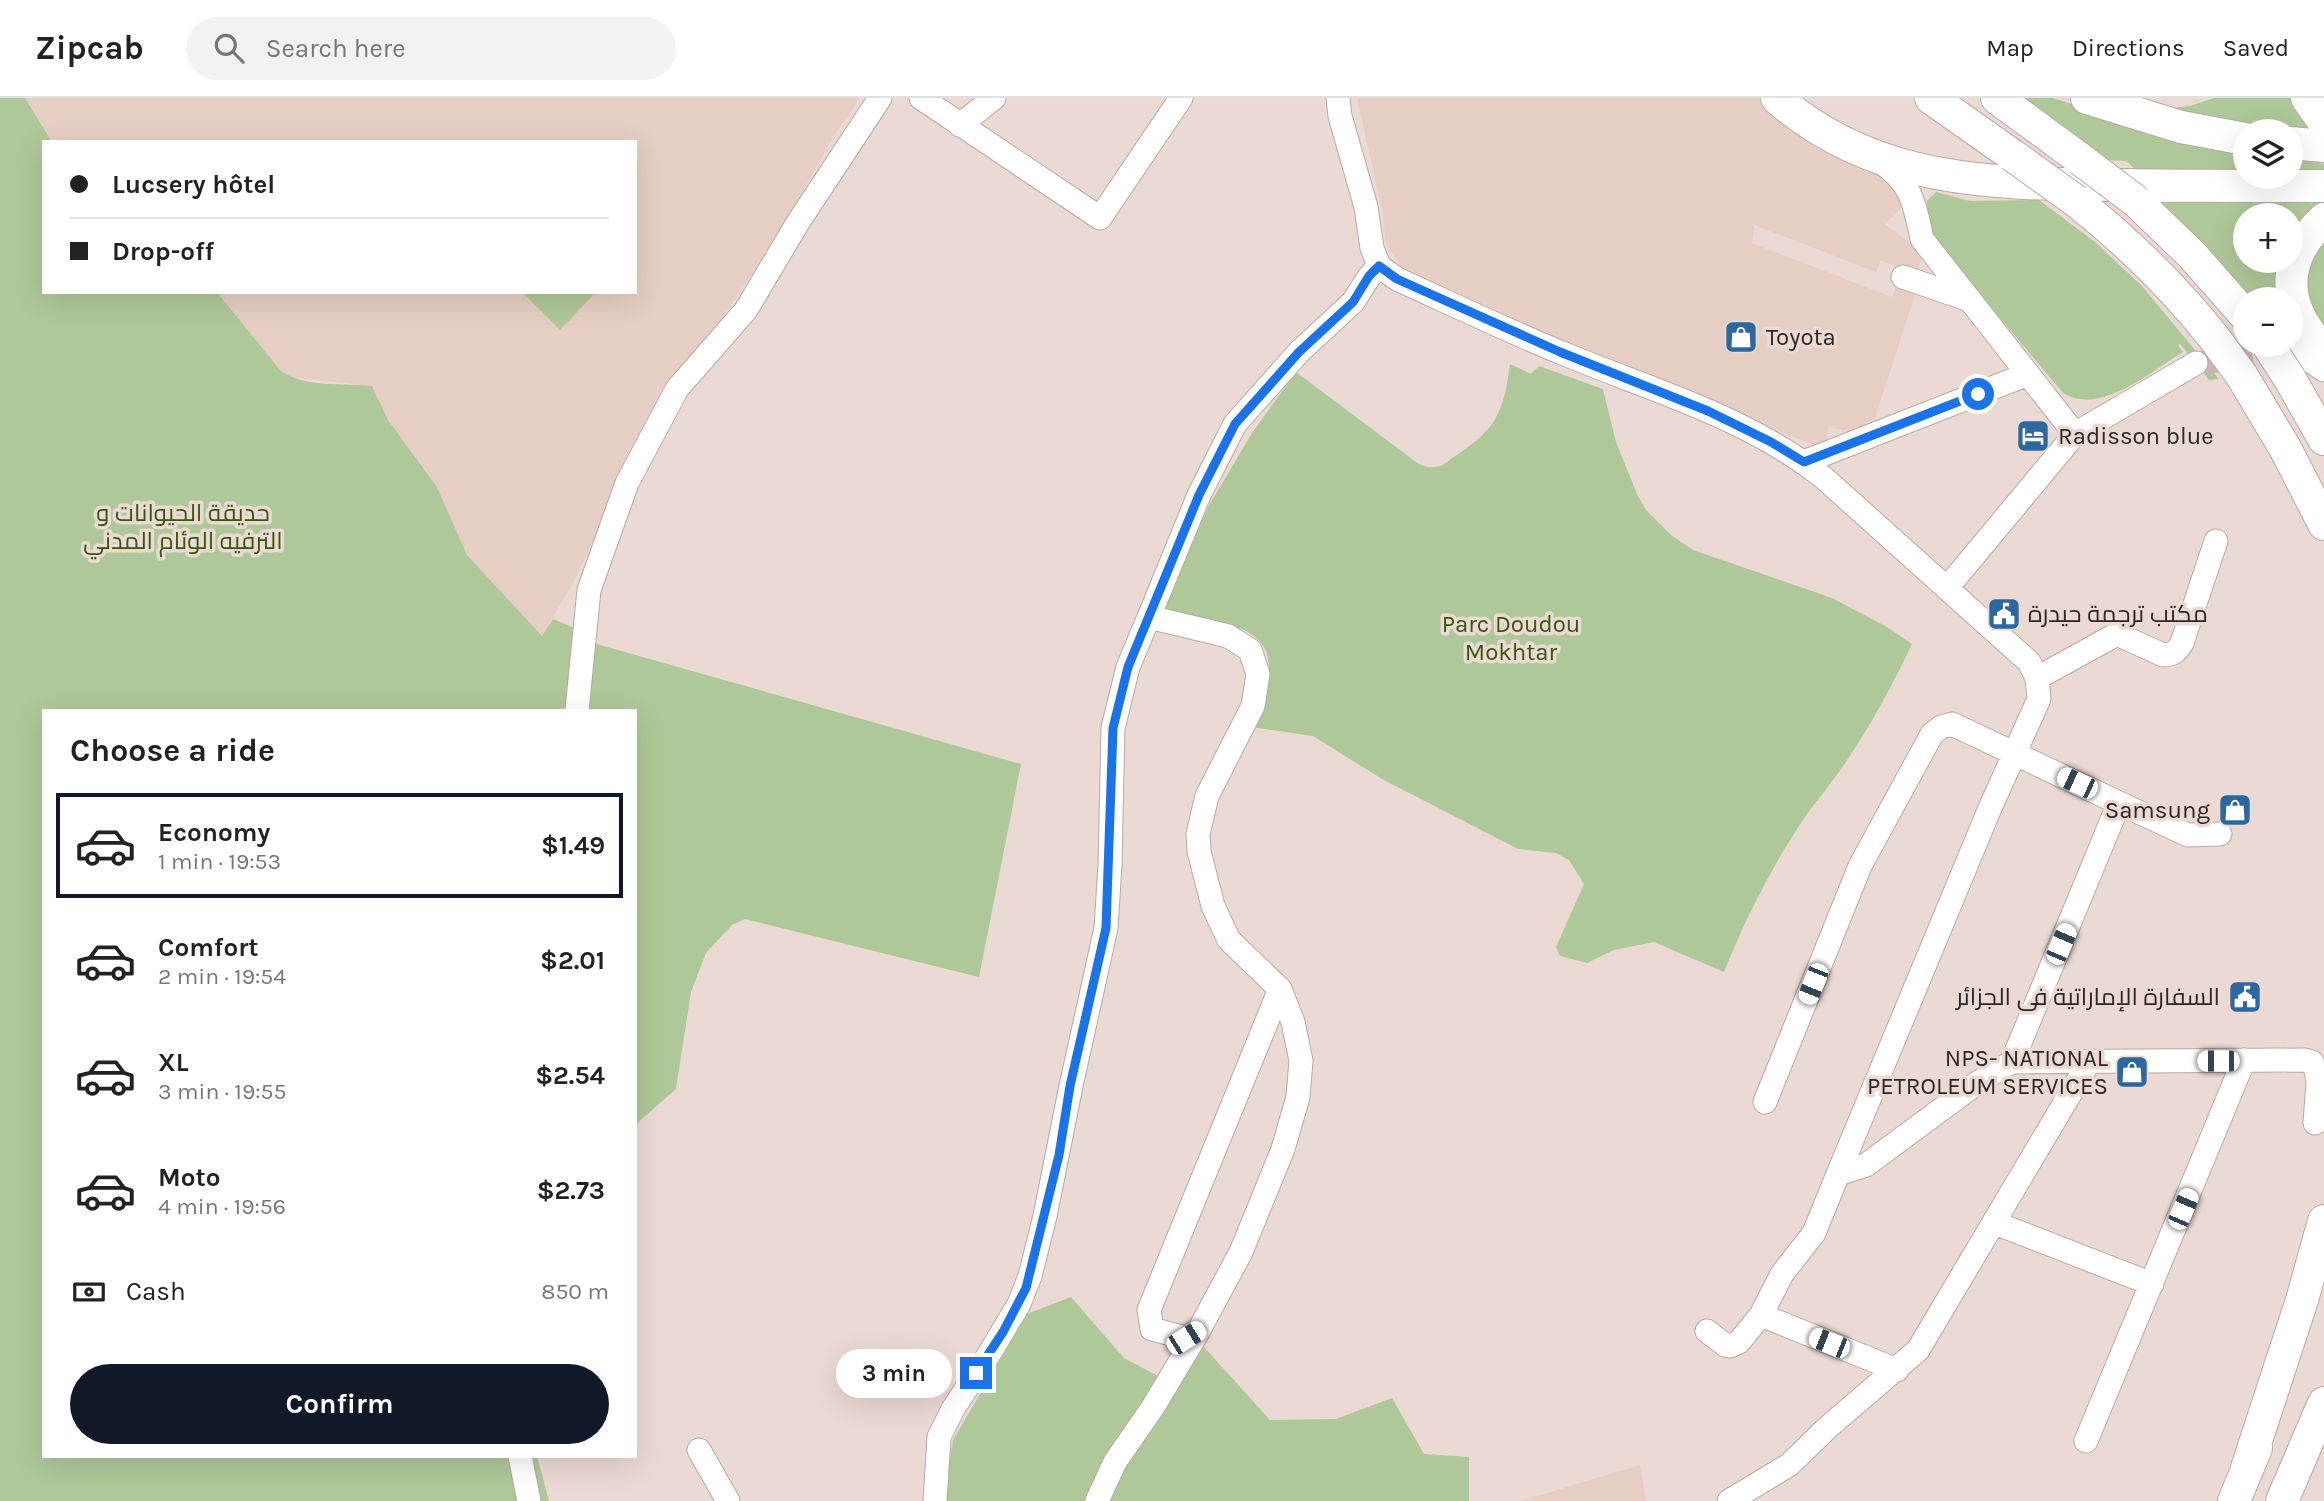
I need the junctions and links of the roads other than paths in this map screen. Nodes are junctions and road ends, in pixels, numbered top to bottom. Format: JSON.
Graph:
{"nodes":[{"id":1,"x":880,"y":98,"type":"edge"},
{"id":2,"x":921,"y":98,"type":"edge"},
{"id":3,"x":994,"y":98,"type":"edge"},
{"id":4,"x":1181,"y":98,"type":"edge"},
{"id":5,"x":1338,"y":98,"type":"edge"},
{"id":6,"x":1777,"y":98,"type":"edge"},
{"id":7,"x":1931,"y":98,"type":"edge"},
{"id":8,"x":1997,"y":98,"type":"edge"},
{"id":9,"x":2087,"y":98,"type":"edge"},
{"id":10,"x":2142,"y":98,"type":"edge"},
{"id":11,"x":2170,"y":98,"type":"edge"},
{"id":12,"x":2307,"y":98,"type":"edge"},
{"id":13,"x":2324,"y":122,"type":"edge"},
{"id":14,"x":960,"y":125,"type":"junction"},
{"id":15,"x":2233,"y":137,"type":"edge"},
{"id":16,"x":2303,"y":144,"type":"edge"},
{"id":17,"x":2324,"y":146,"type":"edge"},
{"id":18,"x":1857,"y":148,"type":"junction"},
{"id":19,"x":2324,"y":186,"type":"edge"},
{"id":20,"x":2324,"y":219,"type":"edge"},
{"id":21,"x":1379,"y":266,"type":"junction"},
{"id":22,"x":1903,"y":277,"type":"dead end"},
{"id":23,"x":1970,"y":300,"type":"junction"},
{"id":24,"x":2233,"y":301,"type":"edge"},
{"id":25,"x":2324,"y":350,"type":"edge"},
{"id":26,"x":2206,"y":351,"type":"junction"},
{"id":27,"x":2276,"y":357,"type":"edge"},
{"id":28,"x":2324,"y":359,"type":"edge"},
{"id":29,"x":2324,"y":370,"type":"edge"},
{"id":30,"x":2028,"y":374,"type":"junction"},
{"id":31,"x":2075,"y":434,"type":"junction"},
{"id":32,"x":2324,"y":439,"type":"edge"},
{"id":33,"x":1804,"y":462,"type":"junction"},
{"id":34,"x":2324,"y":524,"type":"edge"},
{"id":35,"x":2216,"y":541,"type":"dead end"},
{"id":36,"x":1947,"y":588,"type":"junction"},
{"id":37,"x":1149,"y":617,"type":"junction"},
{"id":38,"x":2037,"y":678,"type":"junction"},
{"id":39,"x":578,"y":709,"type":"edge"},
{"id":40,"x":2014,"y":753,"type":"junction"},
{"id":41,"x":2119,"y":803,"type":"junction"},
{"id":42,"x":2220,"y":834,"type":"dead end"},
{"id":43,"x":1280,"y":989,"type":"junction"},
{"id":44,"x":2245,"y":1060,"type":"junction"},
{"id":45,"x":2012,"y":1062,"type":"junction"},
{"id":46,"x":2089,"y":1062,"type":"junction"},
{"id":47,"x":1765,"y":1102,"type":"dead end"},
{"id":48,"x":2315,"y":1123,"type":"dead end"},
{"id":49,"x":1838,"y":1174,"type":"junction"},
{"id":50,"x":2324,"y":1221,"type":"edge"},
{"id":51,"x":1994,"y":1223,"type":"junction"},
{"id":52,"x":2152,"y":1284,"type":"junction"},
{"id":53,"x":2324,"y":1297,"type":"edge"},
{"id":54,"x":1761,"y":1315,"type":"junction"},
{"id":55,"x":1199,"y":1330,"type":"junction"},
{"id":56,"x":1707,"y":1331,"type":"dead end"},
{"id":57,"x":1897,"y":1370,"type":"junction"},
{"id":58,"x":2324,"y":1403,"type":"edge"},
{"id":59,"x":2086,"y":1441,"type":"dead end"},
{"id":60,"x":699,"y":1450,"type":"dead end"},
{"id":61,"x":520,"y":1458,"type":"edge"},
{"id":62,"x":2248,"y":1468,"type":"junction"},
{"id":63,"x":529,"y":1501,"type":"edge"},
{"id":64,"x":728,"y":1501,"type":"edge"},
{"id":65,"x":934,"y":1501,"type":"edge"},
{"id":66,"x":1097,"y":1501,"type":"edge"},
{"id":67,"x":1729,"y":1501,"type":"edge"},
{"id":68,"x":2234,"y":1501,"type":"edge"},
{"id":69,"x":2282,"y":1501,"type":"edge"}],
"edges":[{"from":1,"to":39,"type":"street"},
{"from":2,"to":14,"type":"street"},
{"from":3,"to":14,"type":"street"},
{"from":4,"to":14,"type":"street"},
{"from":5,"to":21,"type":"street"},
{"from":6,"to":18,"type":"highway"},
{"from":7,"to":26,"type":"highway","bridge":true},
{"from":8,"to":24,"type":"highway","bridge":true},
{"from":9,"to":15,"type":"highway"},
{"from":10,"to":11,"type":"highway"},
{"from":12,"to":13,"type":"highway"},
{"from":16,"to":17,"type":"highway"},
{"from":18,"to":19,"type":"highway"},
{"from":18,"to":23,"type":"street"},
{"from":20,"to":25,"type":"highway"},
{"from":21,"to":33,"type":"street"},
{"from":21,"to":37,"type":"street"},
{"from":22,"to":23,"type":"street"},
{"from":23,"to":30,"type":"street"},
{"from":26,"to":31,"type":"street"},
{"from":26,"to":34,"type":"highway","bridge":true},
{"from":27,"to":32,"type":"highway","bridge":true},
{"from":28,"to":29,"type":"street"},
{"from":30,"to":31,"type":"street"},
{"from":30,"to":33,"type":"street"},
{"from":31,"to":36,"type":"street"},
{"from":33,"to":36,"type":"street"},
{"from":35,"to":38,"type":"street"},
{"from":36,"to":38,"type":"street"},
{"from":37,"to":43,"type":"street"},
{"from":37,"to":65,"type":"street"},
{"from":38,"to":40,"type":"street"},
{"from":40,"to":41,"type":"street"},
{"from":40,"to":47,"type":"street"},
{"from":40,"to":49,"type":"street"},
{"from":41,"to":42,"type":"street"},
{"from":41,"to":45,"type":"street"},
{"from":43,"to":55,"type":"street"},
{"from":43,"to":55,"type":"street"},
{"from":44,"to":46,"type":"street"},
{"from":44,"to":48,"type":"street"},
{"from":44,"to":52,"type":"street"},
{"from":45,"to":46,"type":"street"},
{"from":45,"to":49,"type":"street"},
{"from":46,"to":51,"type":"street"},
{"from":49,"to":54,"type":"street"},
{"from":50,"to":62,"type":"highway"},
{"from":51,"to":52,"type":"street"},
{"from":51,"to":57,"type":"street"},
{"from":52,"to":59,"type":"street"},
{"from":53,"to":62,"type":"highway"},
{"from":54,"to":56,"type":"street"},
{"from":54,"to":57,"type":"street"},
{"from":55,"to":66,"type":"street"},
{"from":57,"to":67,"type":"street"},
{"from":58,"to":69,"type":"highway"},
{"from":60,"to":64,"type":"street"},
{"from":61,"to":63,"type":"street"},
{"from":62,"to":68,"type":"highway"}]}
